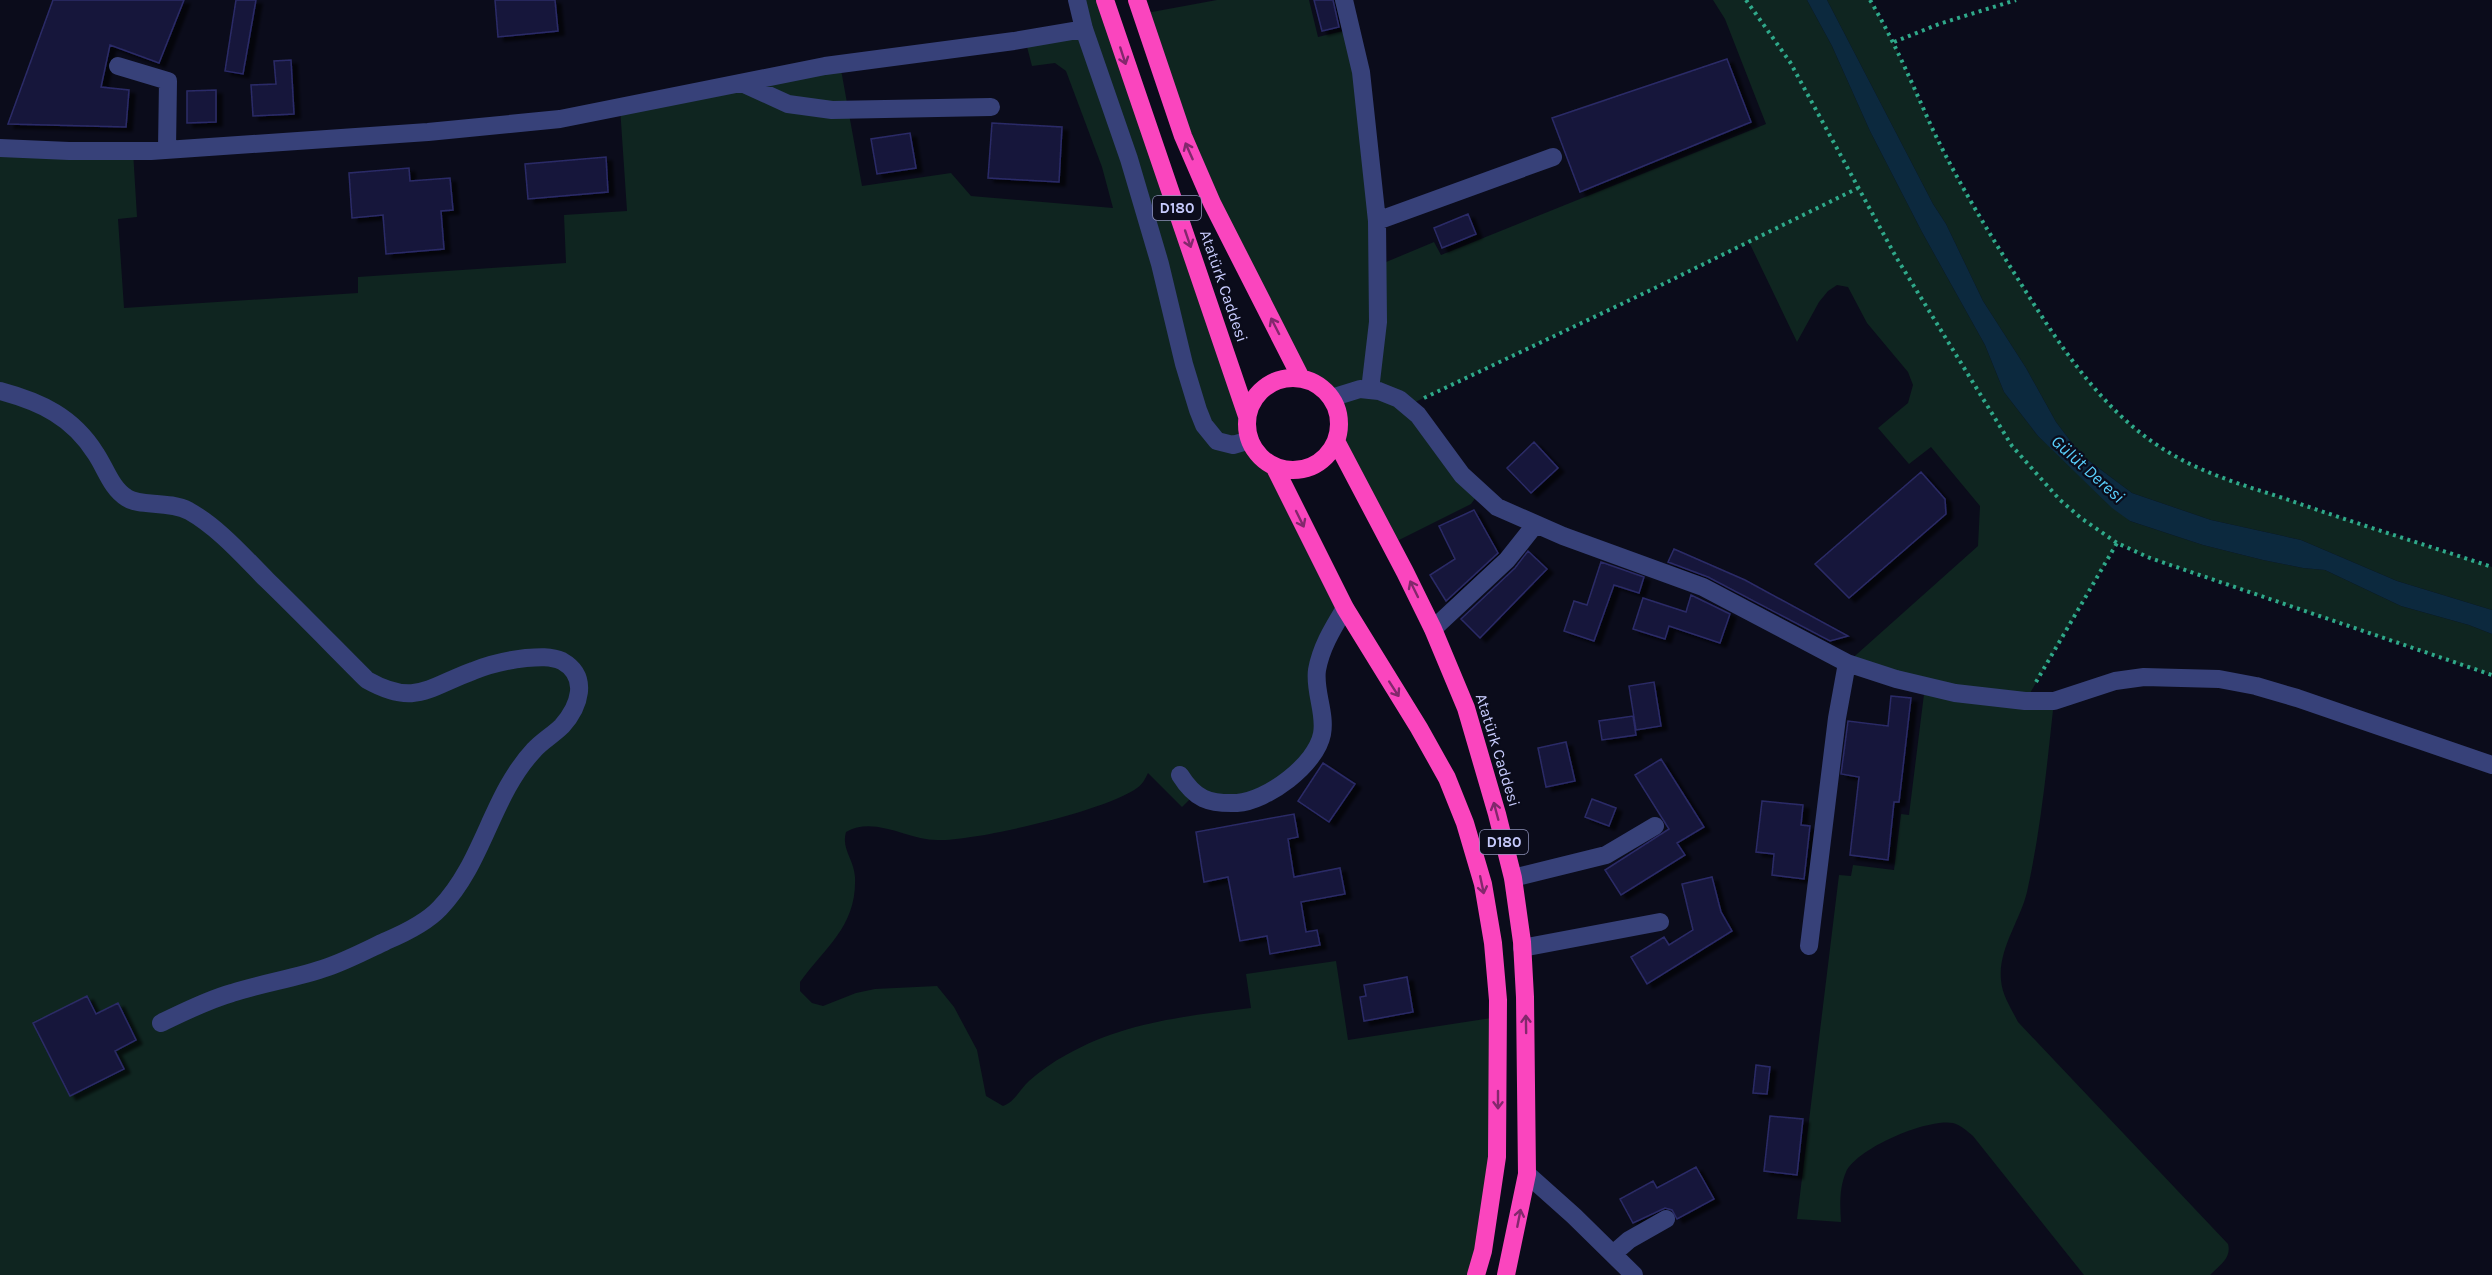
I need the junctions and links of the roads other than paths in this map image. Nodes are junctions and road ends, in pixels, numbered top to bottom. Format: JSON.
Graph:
{"nodes":[{"id":1,"x":1077,"y":0,"type":"edge"},
{"id":2,"x":1105,"y":0,"type":"edge"},
{"id":3,"x":1137,"y":0,"type":"edge"},
{"id":4,"x":1344,"y":0,"type":"edge"},
{"id":5,"x":1084,"y":29,"type":"junction"},
{"id":6,"x":118,"y":66,"type":"dead end"},
{"id":7,"x":742,"y":83,"type":"junction"},
{"id":8,"x":991,"y":107,"type":"dead end"},
{"id":9,"x":0,"y":148,"type":"edge"},
{"id":10,"x":167,"y":149,"type":"junction"},
{"id":11,"x":1553,"y":157,"type":"dead end"},
{"id":12,"x":1377,"y":221,"type":"junction"},
{"id":13,"x":1301,"y":378,"type":"junction"},
{"id":14,"x":1370,"y":390,"type":"junction"},
{"id":15,"x":0,"y":391,"type":"edge"},
{"id":16,"x":1331,"y":398,"type":"junction"},
{"id":17,"x":1247,"y":416,"type":"junction"},
{"id":18,"x":1250,"y":440,"type":"junction"},
{"id":19,"x":1336,"y":441,"type":"junction"},
{"id":20,"x":1274,"y":466,"type":"junction"},
{"id":21,"x":1535,"y":525,"type":"junction"},
{"id":22,"x":1345,"y":608,"type":"junction"},
{"id":23,"x":1433,"y":629,"type":"junction"},
{"id":24,"x":1847,"y":663,"type":"junction"},
{"id":25,"x":2492,"y":765,"type":"edge"},
{"id":26,"x":1180,"y":775,"type":"dead end"},
{"id":27,"x":1654,"y":826,"type":"dead end"},
{"id":28,"x":1513,"y":878,"type":"junction"},
{"id":29,"x":1660,"y":922,"type":"dead end"},
{"id":30,"x":1809,"y":946,"type":"dead end"},
{"id":31,"x":1522,"y":948,"type":"junction"},
{"id":32,"x":161,"y":1023,"type":"dead end"},
{"id":33,"x":1527,"y":1174,"type":"junction"},
{"id":34,"x":1666,"y":1219,"type":"dead end"},
{"id":35,"x":1612,"y":1254,"type":"junction"},
{"id":36,"x":1476,"y":1275,"type":"edge"},
{"id":37,"x":1506,"y":1275,"type":"edge"},
{"id":38,"x":1634,"y":1275,"type":"edge"}],
"edges":[{"from":1,"to":5,"type":"street"},
{"from":2,"to":17,"type":"highway","name":"Atatürk Caddesi","number":"D180","one_way":true},
{"from":13,"to":3,"type":"highway","name":"Atatürk Caddesi","number":"D180","one_way":true},
{"from":4,"to":12,"type":"street"},
{"from":5,"to":7,"type":"street"},
{"from":5,"to":18,"type":"street"},
{"from":6,"to":10,"type":"street"},
{"from":7,"to":8,"type":"street"},
{"from":7,"to":10,"type":"street"},
{"from":9,"to":10,"type":"street"},
{"from":11,"to":12,"type":"street"},
{"from":12,"to":14,"type":"street"},
{"from":13,"to":16,"type":"highway"},
{"from":13,"to":17,"type":"highway"},
{"from":14,"to":16,"type":"street"},
{"from":14,"to":21,"type":"street"},
{"from":15,"to":32,"type":"street"},
{"from":16,"to":19,"type":"highway","name":"Atatürk Caddesi"},
{"from":17,"to":18,"type":"highway","name":"Atatürk Caddesi"},
{"from":18,"to":20,"type":"highway"},
{"from":19,"to":20,"type":"highway"},
{"from":23,"to":19,"type":"highway","name":"Atatürk Caddesi","number":"D180","one_way":true},
{"from":20,"to":22,"type":"highway","number":"D180","one_way":true},
{"from":21,"to":23,"type":"street"},
{"from":21,"to":24,"type":"street"},
{"from":22,"to":26,"type":"street"},
{"from":22,"to":36,"type":"highway","number":"D180","one_way":true},
{"from":28,"to":23,"type":"highway","name":"Atatürk Caddesi","number":"D180","one_way":true},
{"from":24,"to":25,"type":"street"},
{"from":24,"to":30,"type":"street"},
{"from":27,"to":28,"type":"street"},
{"from":28,"to":31,"type":"highway","name":"Atatürk Caddesi","number":"D180"},
{"from":29,"to":31,"type":"street"},
{"from":33,"to":31,"type":"highway","name":"Atatürk Caddesi","number":"D180","one_way":true},
{"from":33,"to":35,"type":"street"},
{"from":37,"to":33,"type":"highway","name":"Atatürk Caddesi","number":"D180","one_way":true},
{"from":34,"to":35,"type":"street"},
{"from":35,"to":38,"type":"street"}]}
